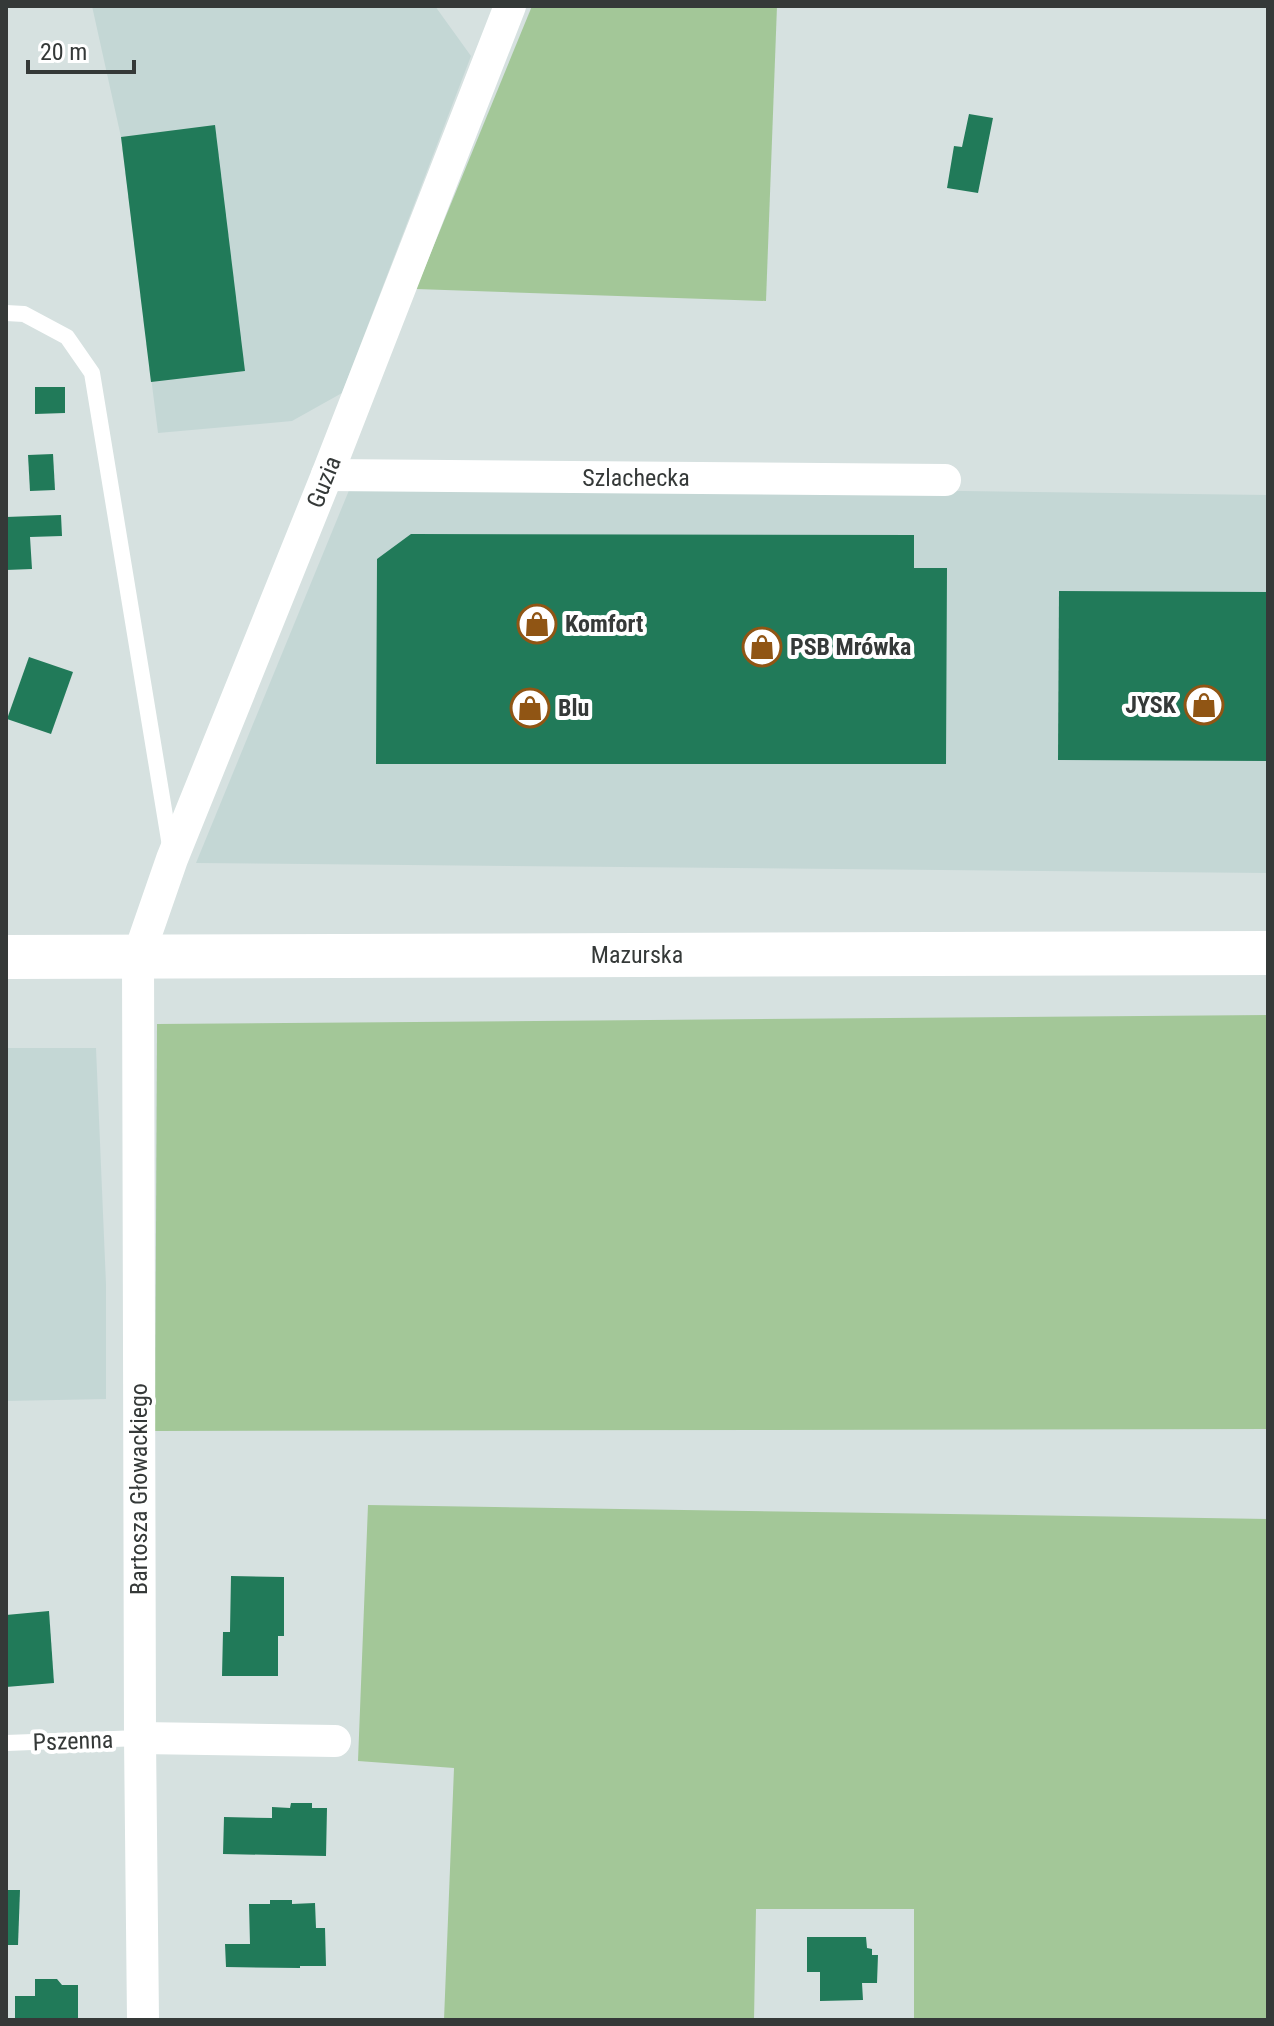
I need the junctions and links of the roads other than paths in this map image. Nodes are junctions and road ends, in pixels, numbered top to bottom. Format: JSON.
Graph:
{"nodes":[{"id":1,"x":510,"y":6,"type":"edge"},
{"id":2,"x":6,"y":313,"type":"edge"},
{"id":3,"x":327,"y":475,"type":"junction"},
{"id":4,"x":945,"y":480,"type":"dead end"},
{"id":5,"x":172,"y":859,"type":"junction"},
{"id":6,"x":1268,"y":953,"type":"edge"},
{"id":7,"x":6,"y":957,"type":"edge"},
{"id":8,"x":138,"y":957,"type":"junction"},
{"id":9,"x":140,"y":1738,"type":"junction"},
{"id":10,"x":335,"y":1741,"type":"dead end"},
{"id":11,"x":6,"y":1743,"type":"edge"},
{"id":12,"x":143,"y":2020,"type":"edge"}],
"edges":[{"from":1,"to":3,"type":"street","name":"Guzia"},
{"from":2,"to":5,"type":"lane"},
{"from":3,"to":4,"type":"street","name":"Szlachecka"},
{"from":3,"to":5,"type":"street","name":"Guzia"},
{"from":5,"to":8,"type":"street","name":"Guzia"},
{"from":6,"to":8,"type":"main road","name":"Mazurska"},
{"from":7,"to":8,"type":"main road","name":"Mazurska"},
{"from":8,"to":9,"type":"street","name":"Bartosza Głowackiego"},
{"from":9,"to":10,"type":"street"},
{"from":9,"to":11,"type":"lane","name":"Pszenna"},
{"from":9,"to":12,"type":"street","name":"Bartosza Głowackiego"}]}
